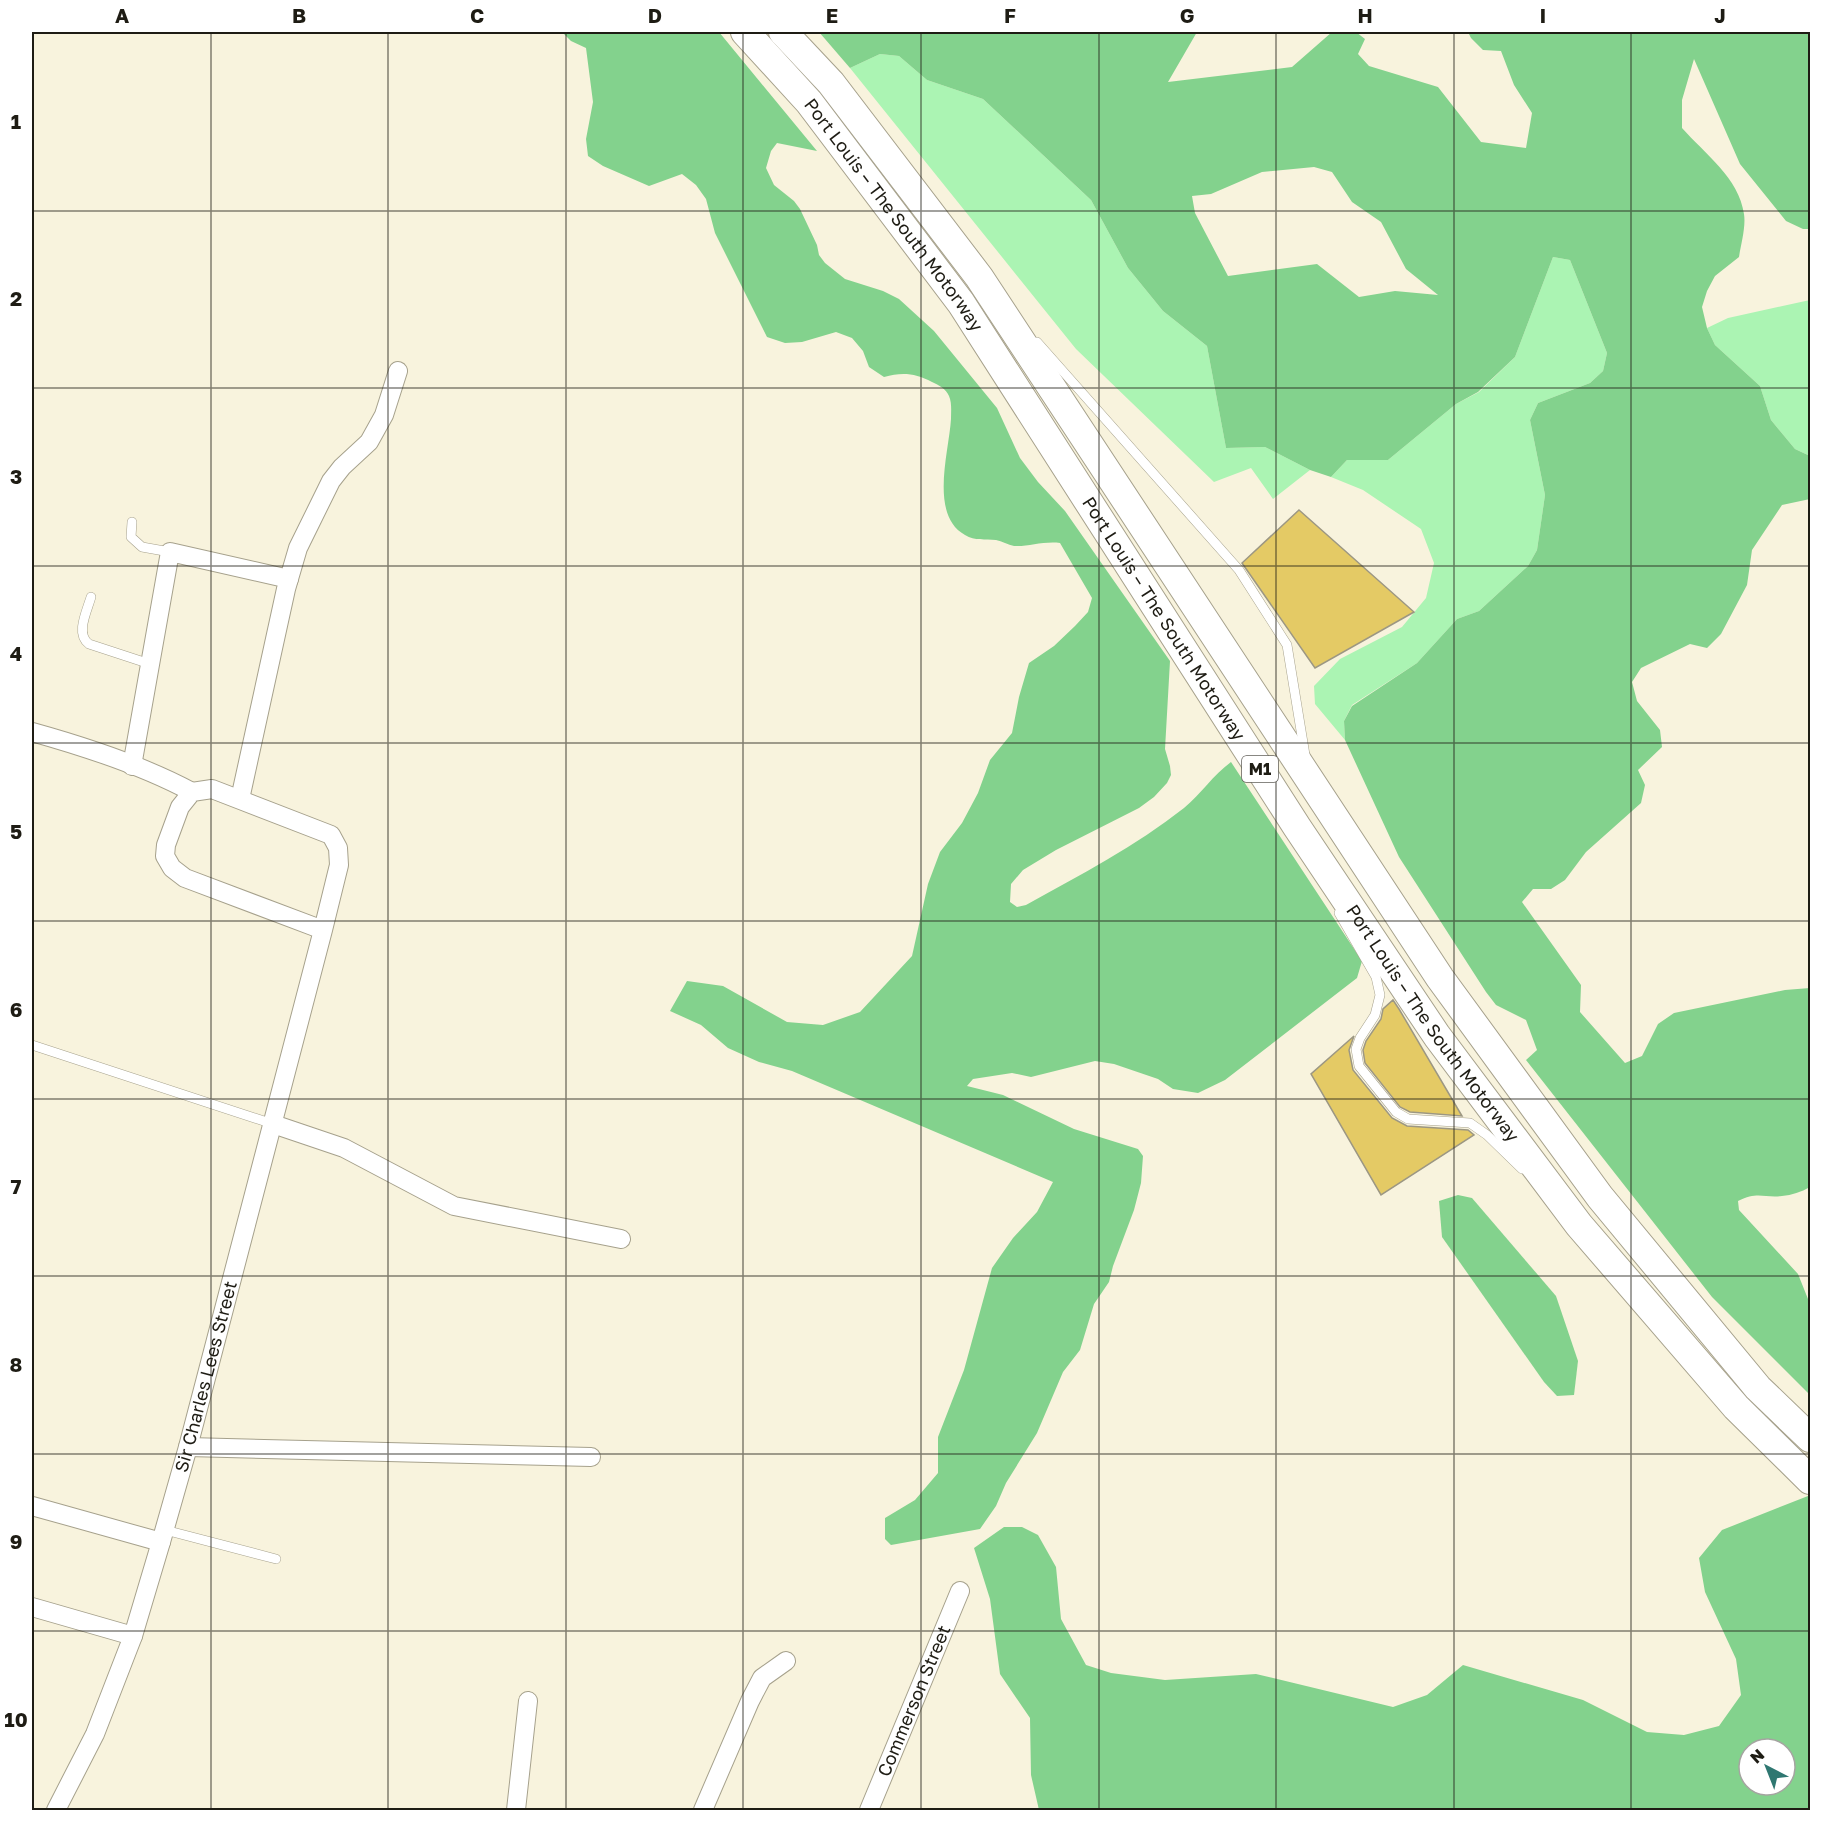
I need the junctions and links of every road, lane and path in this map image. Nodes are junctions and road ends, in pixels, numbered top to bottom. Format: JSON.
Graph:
{"nodes":[{"id":1,"x":745,"y":32,"type":"edge"},
{"id":2,"x":783,"y":32,"type":"edge"},
{"id":3,"x":979,"y":277,"type":"junction"},
{"id":4,"x":398,"y":371,"type":"dead end"},
{"id":5,"x":132,"y":522,"type":"dead end"},
{"id":6,"x":170,"y":552,"type":"junction"},
{"id":7,"x":289,"y":579,"type":"junction"},
{"id":8,"x":91,"y":597,"type":"dead end"},
{"id":9,"x":150,"y":664,"type":"junction"},
{"id":10,"x":32,"y":732,"type":"edge"},
{"id":11,"x":132,"y":766,"type":"junction"},
{"id":12,"x":1309,"y":778,"type":"junction"},
{"id":13,"x":192,"y":792,"type":"junction"},
{"id":14,"x":240,"y":799,"type":"junction"},
{"id":15,"x":1298,"y":827,"type":"junction"},
{"id":16,"x":1329,"y":891,"type":"dead end"},
{"id":17,"x":1334,"y":902,"type":"dead end"},
{"id":18,"x":323,"y":930,"type":"junction"},
{"id":19,"x":32,"y":1045,"type":"edge"},
{"id":20,"x":273,"y":1124,"type":"junction"},
{"id":21,"x":1579,"y":1225,"type":"junction"},
{"id":22,"x":621,"y":1239,"type":"dead end"},
{"id":23,"x":1810,"y":1438,"type":"edge"},
{"id":24,"x":188,"y":1447,"type":"junction"},
{"id":25,"x":591,"y":1457,"type":"dead end"},
{"id":26,"x":1810,"y":1480,"type":"edge"},
{"id":27,"x":32,"y":1506,"type":"edge"},
{"id":28,"x":163,"y":1536,"type":"junction"},
{"id":29,"x":276,"y":1559,"type":"dead end"},
{"id":30,"x":960,"y":1592,"type":"dead end"},
{"id":31,"x":32,"y":1607,"type":"edge"},
{"id":32,"x":133,"y":1636,"type":"junction"},
{"id":33,"x":786,"y":1661,"type":"dead end"},
{"id":34,"x":528,"y":1701,"type":"dead end"},
{"id":35,"x":56,"y":1810,"type":"edge"},
{"id":36,"x":516,"y":1810,"type":"edge"},
{"id":37,"x":703,"y":1810,"type":"edge"},
{"id":38,"x":869,"y":1810,"type":"edge"}],
"edges":[{"from":1,"to":15,"type":"highway","name":"Port Louis – The South Motorway","number":"M1"},
{"from":2,"to":3,"type":"highway","name":"Port Louis – The South Motorway","number":"M1"},
{"from":3,"to":12,"type":"highway","name":"Port Louis – The South Motorway","number":"M1"},
{"from":3,"to":12,"type":"lane"},
{"from":4,"to":7,"type":"street"},
{"from":5,"to":6,"type":"lane"},
{"from":6,"to":7,"type":"street"},
{"from":6,"to":9,"type":"street"},
{"from":7,"to":14,"type":"street"},
{"from":8,"to":9,"type":"lane"},
{"from":9,"to":11,"type":"street"},
{"from":10,"to":11,"type":"street"},
{"from":11,"to":13,"type":"street"},
{"from":12,"to":23,"type":"highway","name":"Port Louis – The South Motorway","number":"M1"},
{"from":13,"to":14,"type":"street","name":"Sir Charles Lees Street"},
{"from":13,"to":18,"type":"street"},
{"from":14,"to":18,"type":"street","name":"Sir Charles Lees Street"},
{"from":15,"to":16,"type":"lane"},
{"from":15,"to":21,"type":"highway","name":"Port Louis – The South Motorway","number":"M1"},
{"from":17,"to":21,"type":"lane"},
{"from":18,"to":20,"type":"street","name":"Sir Charles Lees Street"},
{"from":19,"to":20,"type":"lane"},
{"from":20,"to":22,"type":"street"},
{"from":20,"to":24,"type":"street","name":"Sir Charles Lees Street"},
{"from":21,"to":26,"type":"highway","name":"Port Louis – The South Motorway","number":"M1"},
{"from":24,"to":25,"type":"street"},
{"from":24,"to":28,"type":"street","name":"Sir Charles Lees Street"},
{"from":27,"to":28,"type":"street"},
{"from":28,"to":29,"type":"lane"},
{"from":28,"to":32,"type":"street","name":"Sir Charles Lees Street"},
{"from":30,"to":38,"type":"street","name":"Commerson Street"},
{"from":31,"to":32,"type":"street"},
{"from":32,"to":35,"type":"street","name":"Sir Charles Lees Street"},
{"from":33,"to":37,"type":"street"},
{"from":34,"to":36,"type":"street"}]}
